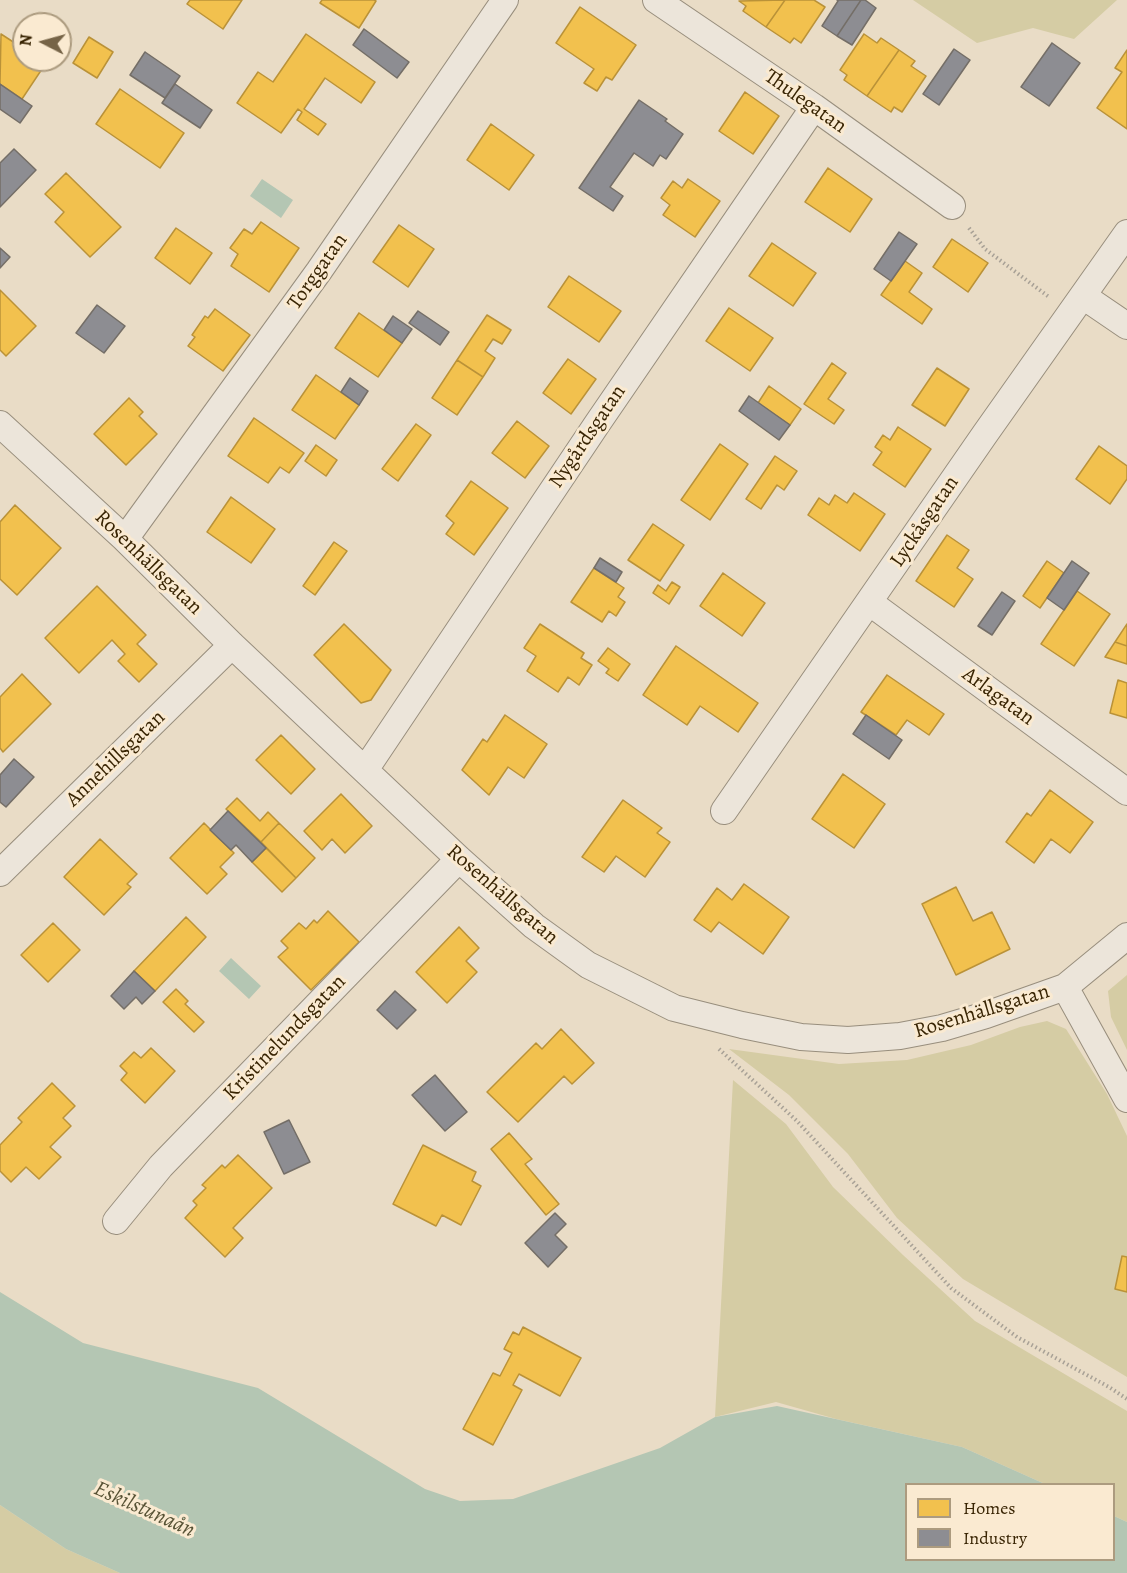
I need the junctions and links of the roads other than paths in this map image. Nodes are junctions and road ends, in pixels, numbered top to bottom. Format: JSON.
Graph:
{"nodes":[{"id":1,"x":505,"y":0,"type":"edge"},
{"id":2,"x":656,"y":0,"type":"edge"},
{"id":3,"x":814,"y":107,"type":"junction"},
{"id":4,"x":952,"y":206,"type":"road end"},
{"id":5,"x":1127,"y":233,"type":"edge"},
{"id":6,"x":1077,"y":305,"type":"junction"},
{"id":7,"x":1127,"y":326,"type":"edge"},
{"id":8,"x":2,"y":432,"type":"edge"},
{"id":9,"x":125,"y":539,"type":"junction"},
{"id":10,"x":869,"y":602,"type":"junction"},
{"id":11,"x":232,"y":645,"type":"junction"},
{"id":12,"x":365,"y":770,"type":"junction"},
{"id":13,"x":1127,"y":792,"type":"edge"},
{"id":14,"x":724,"y":811,"type":"dead end"},
{"id":15,"x":459,"y":859,"type":"junction"},
{"id":16,"x":0,"y":873,"type":"edge"},
{"id":17,"x":1127,"y":936,"type":"edge"},
{"id":18,"x":1065,"y":987,"type":"junction"},
{"id":19,"x":1127,"y":1099,"type":"edge"},
{"id":20,"x":116,"y":1221,"type":"dead end"}],
"edges":[{"from":1,"to":9,"type":"street","name":"Torggatan"},
{"from":2,"to":3,"type":"street","name":"Thulegatan"},
{"from":3,"to":4,"type":"street","name":"Thulegatan"},
{"from":3,"to":12,"type":"street","name":"Nygårdsgatan"},
{"from":5,"to":6,"type":"street","name":"Lyckåsgatan"},
{"from":6,"to":7,"type":"street"},
{"from":6,"to":10,"type":"street","name":"Lyckåsgatan"},
{"from":8,"to":9,"type":"street","name":"Rosenhällsgatan"},
{"from":9,"to":11,"type":"street","name":"Rosenhällsgatan"},
{"from":10,"to":13,"type":"street","name":"Arlagatan"},
{"from":10,"to":14,"type":"street","name":"Lyckåsgatan"},
{"from":11,"to":12,"type":"street","name":"Rosenhällsgatan"},
{"from":11,"to":16,"type":"street","name":"Annehillsgatan"},
{"from":12,"to":15,"type":"street","name":"Rosenhällsgatan"},
{"from":15,"to":18,"type":"street","name":"Rosenhällsgatan"},
{"from":15,"to":20,"type":"street","name":"Kristinelundsgatan"},
{"from":17,"to":18,"type":"street","name":"Rosenhällsgatan"},
{"from":18,"to":19,"type":"street"}]}
